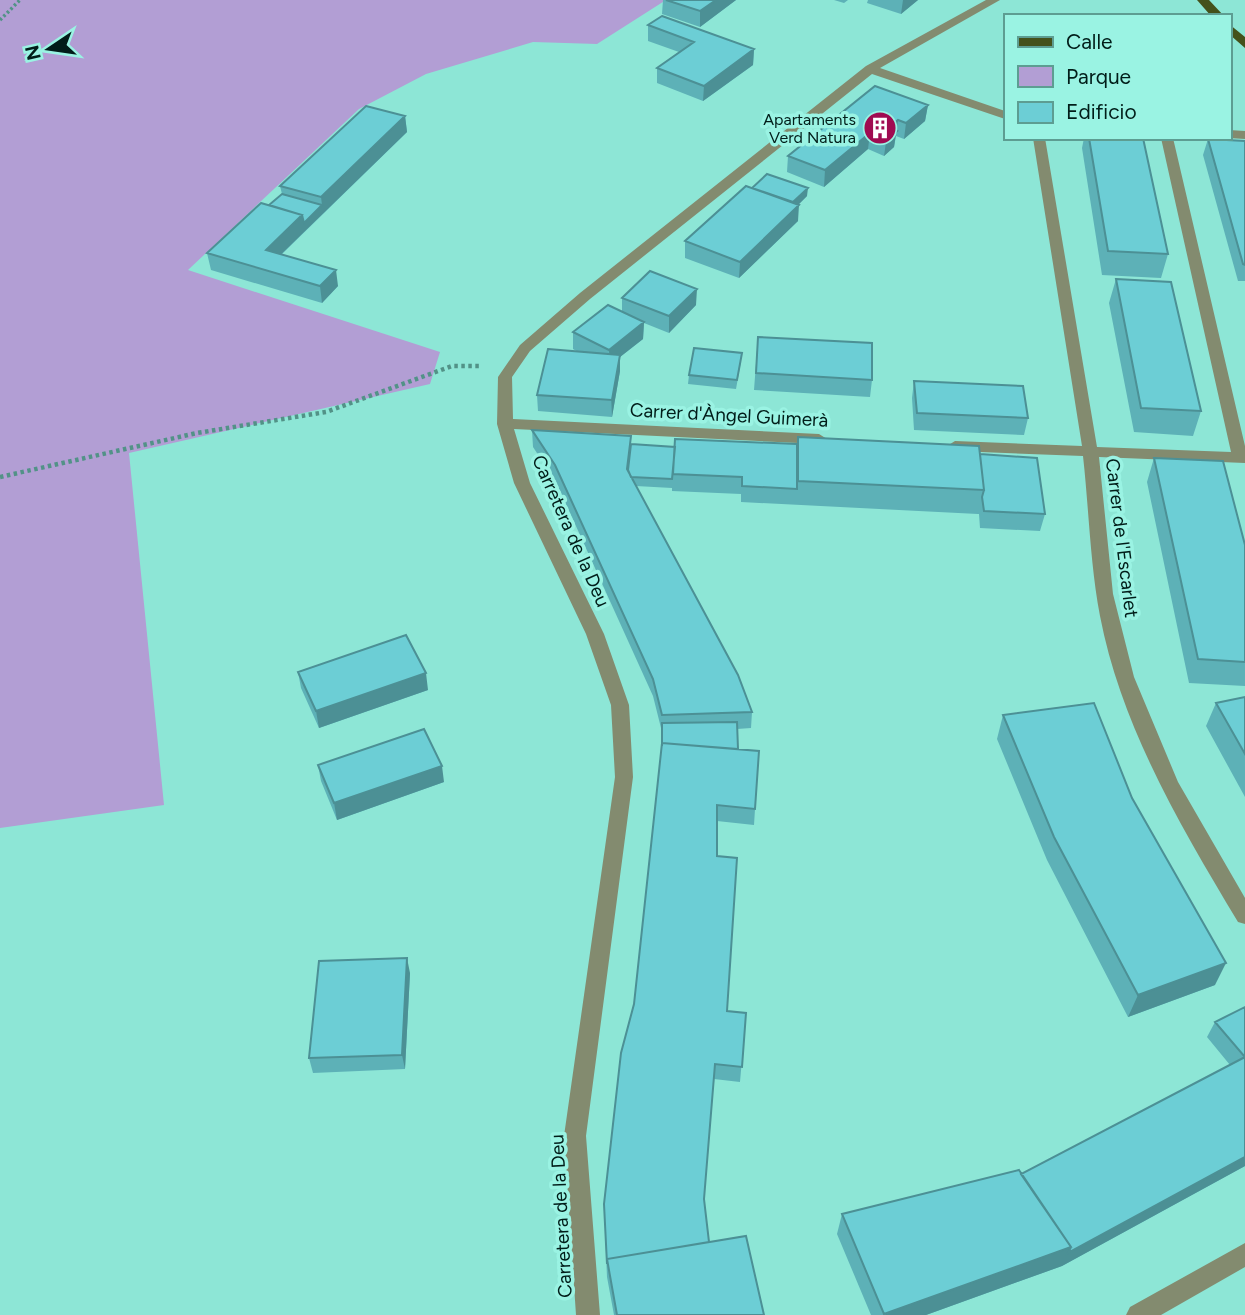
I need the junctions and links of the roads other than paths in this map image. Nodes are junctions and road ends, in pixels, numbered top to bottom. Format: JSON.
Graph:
{"nodes":[{"id":1,"x":994,"y":0,"type":"edge"},
{"id":2,"x":1203,"y":0,"type":"edge"},
{"id":3,"x":1216,"y":14,"type":"edge"},
{"id":4,"x":1231,"y":29,"type":"edge"},
{"id":5,"x":1245,"y":44,"type":"edge"},
{"id":6,"x":870,"y":69,"type":"junction"},
{"id":7,"x":1004,"y":115,"type":"edge"},
{"id":8,"x":1039,"y":140,"type":"edge"},
{"id":9,"x":1167,"y":140,"type":"edge"},
{"id":10,"x":505,"y":424,"type":"junction"},
{"id":11,"x":839,"y":440,"type":"edge"},
{"id":12,"x":936,"y":444,"type":"edge"},
{"id":13,"x":1090,"y":452,"type":"junction"},
{"id":14,"x":1242,"y":458,"type":"edge"},
{"id":15,"x":1245,"y":916,"type":"edge"},
{"id":16,"x":1245,"y":1254,"type":"edge"},
{"id":17,"x":588,"y":1315,"type":"edge"},
{"id":18,"x":1139,"y":1315,"type":"edge"}],
"edges":[{"from":1,"to":6,"type":"street","name":"Carretera de la Deu"},
{"from":2,"to":3,"type":"main road"},
{"from":4,"to":5,"type":"main road"},
{"from":6,"to":7,"type":"street"},
{"from":6,"to":10,"type":"street","name":"Carretera de la Deu"},
{"from":8,"to":13,"type":"street","name":"Carrer de l'Escarlet"},
{"from":9,"to":14,"type":"street"},
{"from":10,"to":11,"type":"street","name":"Carrer d'Àngel Guimerà"},
{"from":10,"to":17,"type":"street","name":"Carretera de la Deu"},
{"from":12,"to":13,"type":"street"},
{"from":13,"to":14,"type":"street"},
{"from":13,"to":15,"type":"street","name":"Carrer de l'Escarlet"},
{"from":16,"to":18,"type":"street"}]}
